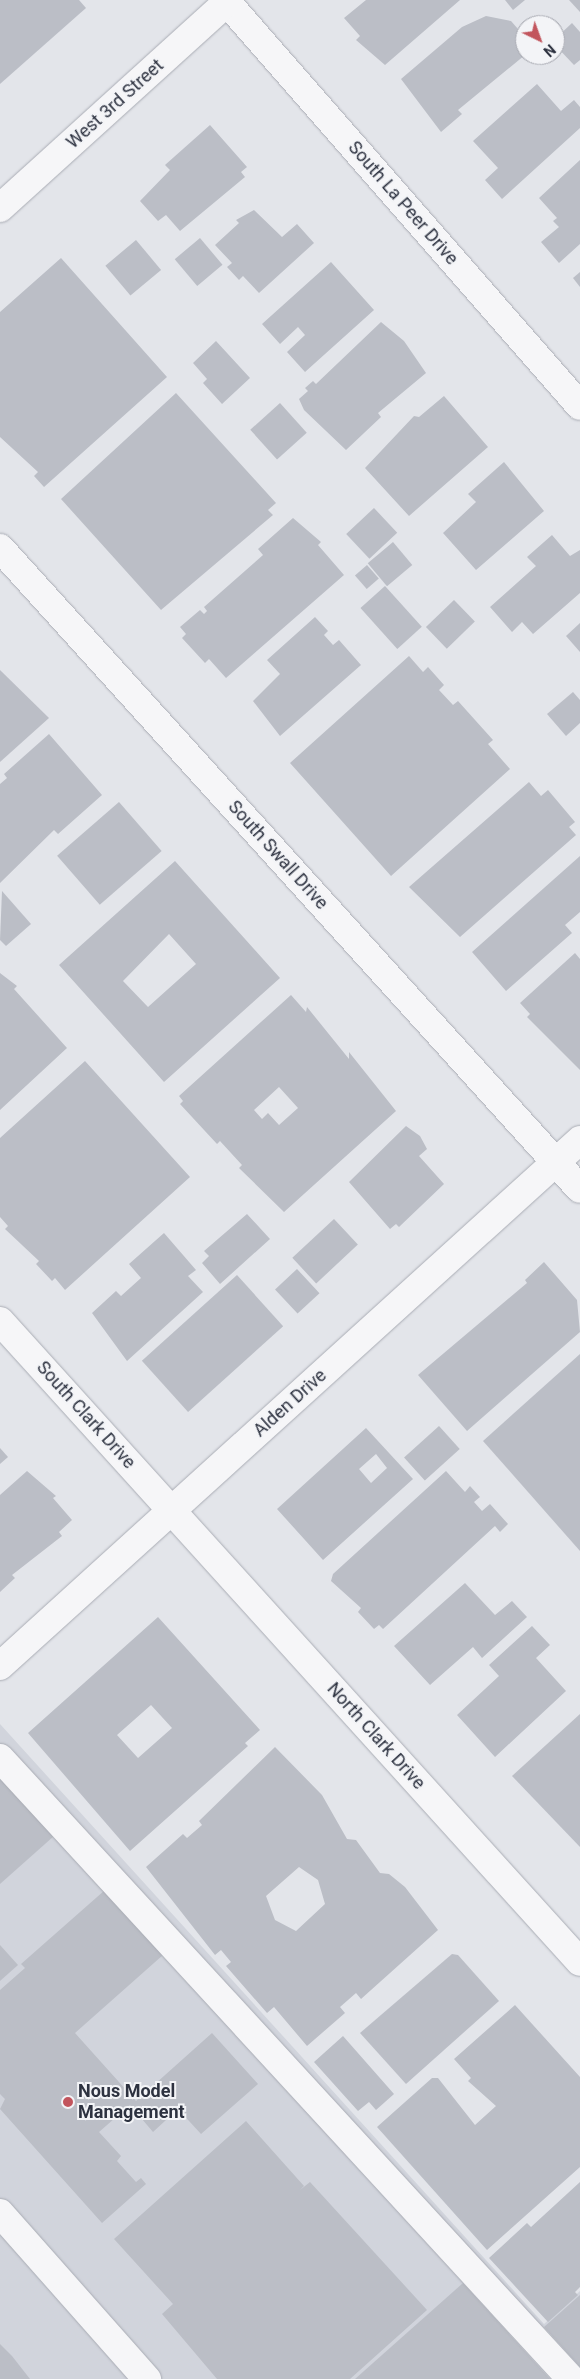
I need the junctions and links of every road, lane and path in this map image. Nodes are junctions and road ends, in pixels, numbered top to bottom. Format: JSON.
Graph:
{"nodes":[{"id":1,"x":227,"y":1,"type":"edge"},
{"id":2,"x":0,"y":208,"type":"edge"},
{"id":3,"x":580,"y":406,"type":"edge"},
{"id":4,"x":0,"y":548,"type":"edge"},
{"id":5,"x":580,"y":1140,"type":"edge"},
{"id":6,"x":555,"y":1162,"type":"junction"},
{"id":7,"x":580,"y":1188,"type":"edge"},
{"id":8,"x":0,"y":1321,"type":"edge"},
{"id":9,"x":172,"y":1509,"type":"junction"},
{"id":10,"x":0,"y":1666,"type":"edge"},
{"id":11,"x":0,"y":1758,"type":"edge"},
{"id":12,"x":580,"y":1962,"type":"edge"},
{"id":13,"x":0,"y":2213,"type":"edge"},
{"id":14,"x":147,"y":2379,"type":"edge"},
{"id":15,"x":571,"y":2379,"type":"edge"}],
"edges":[{"from":1,"to":2,"type":"street","name":"West 3rd Street"},
{"from":1,"to":3,"type":"street","name":"South La Peer Drive"},
{"from":4,"to":6,"type":"street","name":"South Swall Drive"},
{"from":5,"to":6,"type":"street","name":"Alden Drive"},
{"from":6,"to":7,"type":"street","name":"South Swall Drive"},
{"from":6,"to":9,"type":"street","name":"Alden Drive"},
{"from":8,"to":9,"type":"street","name":"South Clark Drive"},
{"from":9,"to":10,"type":"street","name":"Alden Drive"},
{"from":9,"to":12,"type":"street","name":"North Clark Drive"},
{"from":11,"to":15,"type":"street"},
{"from":13,"to":14,"type":"street"}]}
